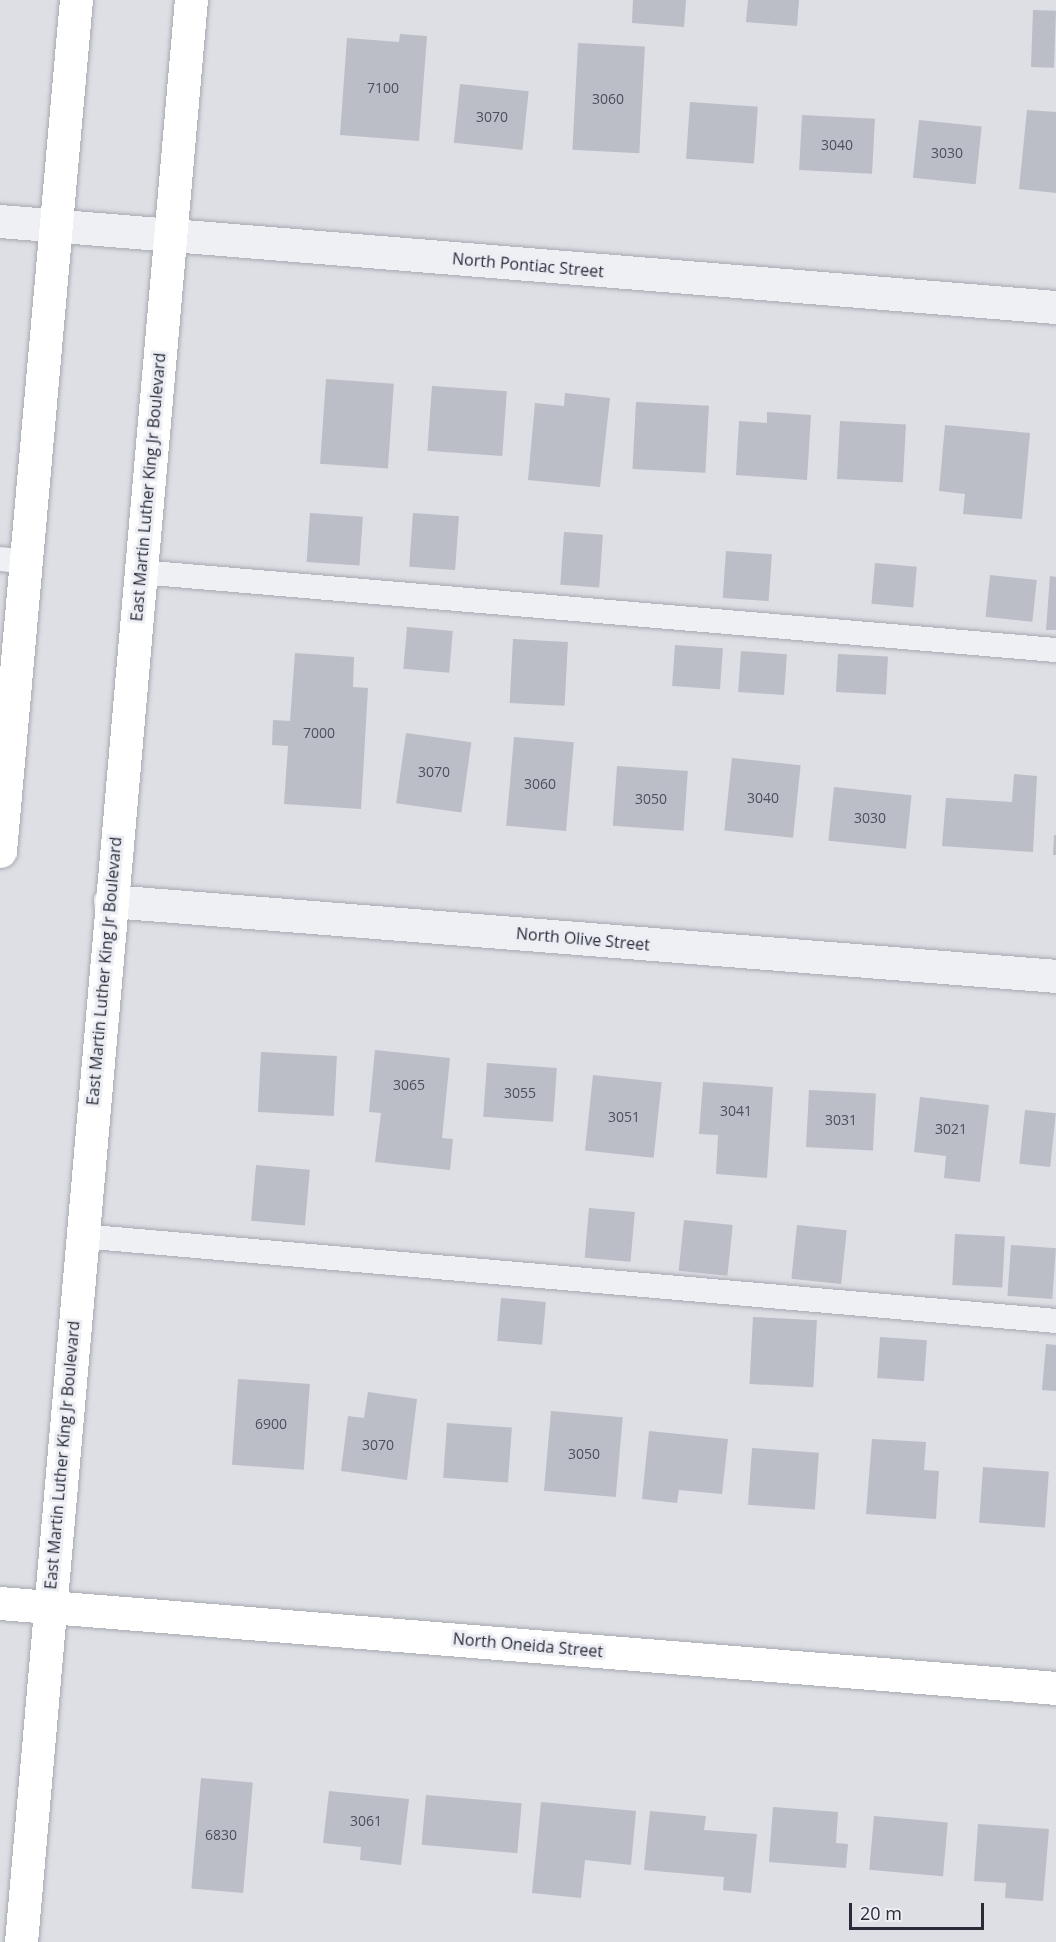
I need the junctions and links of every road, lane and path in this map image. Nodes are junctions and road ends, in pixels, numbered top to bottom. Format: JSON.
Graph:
{"nodes":[{"id":1,"x":76,"y":0,"type":"edge"},
{"id":2,"x":191,"y":0,"type":"edge"},
{"id":3,"x":0,"y":221,"type":"edge"},
{"id":4,"x":57,"y":227,"type":"junction"},
{"id":5,"x":171,"y":237,"type":"junction"},
{"id":6,"x":1056,"y":307,"type":"edge"},
{"id":7,"x":13,"y":561,"type":"edge"},
{"id":8,"x":140,"y":572,"type":"junction"},
{"id":9,"x":1056,"y":650,"type":"edge"},
{"id":10,"x":0,"y":851,"type":"edge"},
{"id":11,"x":110,"y":901,"type":"junction"},
{"id":12,"x":1056,"y":976,"type":"edge"},
{"id":13,"x":81,"y":1236,"type":"junction"},
{"id":14,"x":1056,"y":1321,"type":"edge"},
{"id":15,"x":0,"y":1603,"type":"edge"},
{"id":16,"x":48,"y":1607,"type":"junction"},
{"id":17,"x":1056,"y":1688,"type":"edge"},
{"id":18,"x":21,"y":1942,"type":"edge"}],
"edges":[{"from":1,"to":4,"type":"main road"},
{"from":2,"to":5,"type":"main road","name":"East Martin Luther King Jr Boulevard"},
{"from":3,"to":4,"type":"street","name":"North Pontiac Street"},
{"from":4,"to":5,"type":"street","name":"North Pontiac Street"},
{"from":4,"to":7,"type":"main road"},
{"from":5,"to":6,"type":"street","name":"North Pontiac Street"},
{"from":5,"to":8,"type":"main road","name":"East Martin Luther King Jr Boulevard"},
{"from":7,"to":10,"type":"main road"},
{"from":8,"to":9,"type":"lane"},
{"from":8,"to":11,"type":"main road","name":"East Martin Luther King Jr Boulevard"},
{"from":11,"to":12,"type":"street","name":"North Olive Street"},
{"from":11,"to":13,"type":"main road","name":"East Martin Luther King Jr Boulevard"},
{"from":13,"to":14,"type":"lane"},
{"from":13,"to":16,"type":"main road","name":"East Martin Luther King Jr Boulevard"},
{"from":15,"to":16,"type":"main road","name":"North Oneida Street"},
{"from":16,"to":17,"type":"main road","name":"North Oneida Street"},
{"from":16,"to":18,"type":"main road","name":"East Martin Luther King Jr Boulevard"}]}
